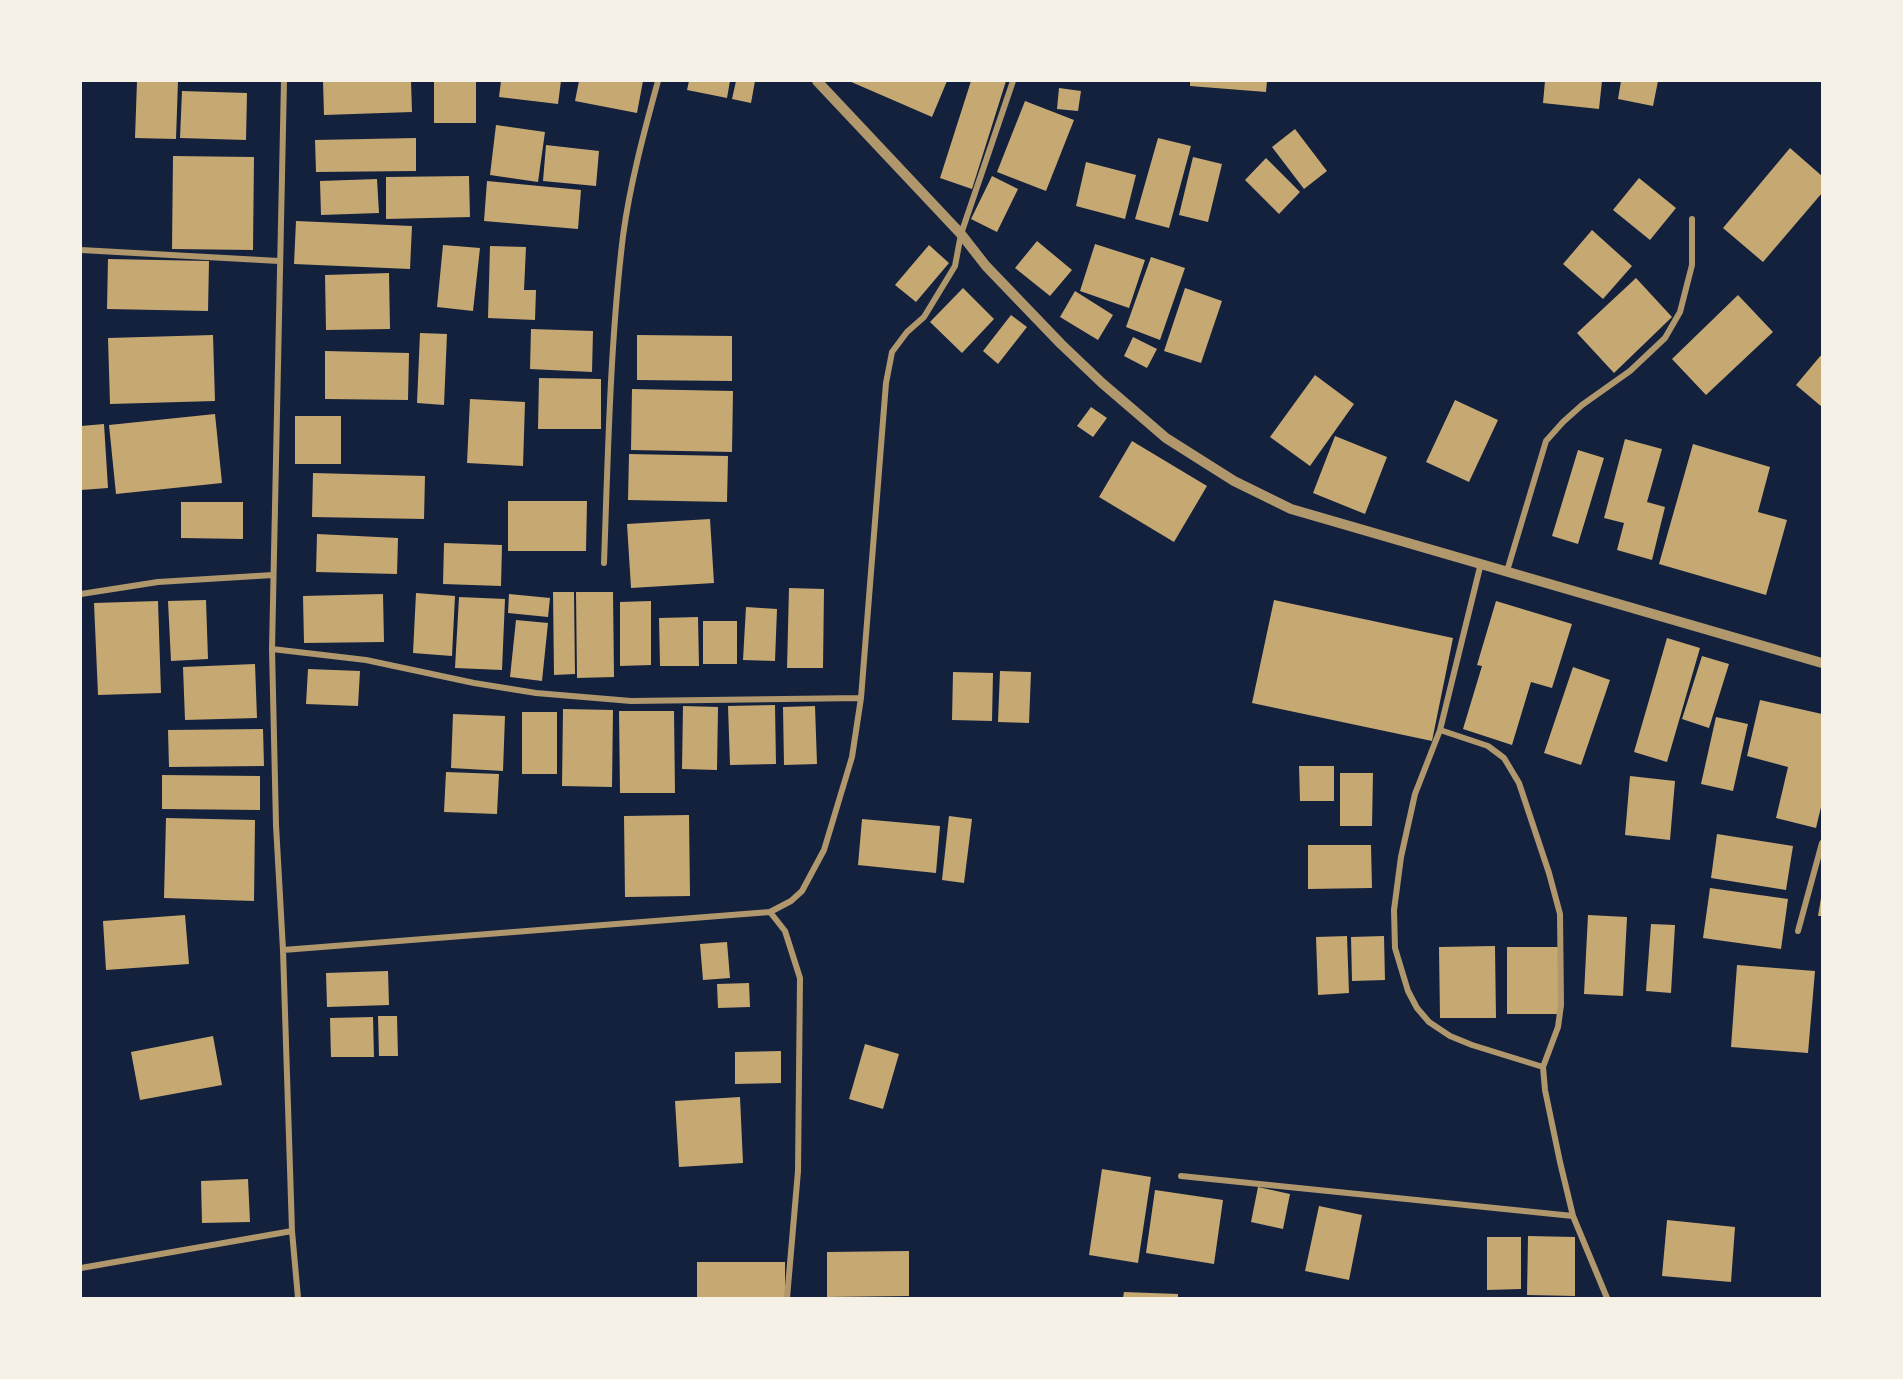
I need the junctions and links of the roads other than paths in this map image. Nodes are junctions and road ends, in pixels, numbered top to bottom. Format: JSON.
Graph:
{"nodes":[{"id":1,"x":284,"y":81,"type":"edge"},
{"id":2,"x":658,"y":81,"type":"edge"},
{"id":3,"x":817,"y":81,"type":"edge"},
{"id":4,"x":1013,"y":81,"type":"edge"},
{"id":5,"x":1692,"y":219,"type":"dead end"},
{"id":6,"x":961,"y":234,"type":"junction"},
{"id":7,"x":81,"y":250,"type":"edge"},
{"id":8,"x":279,"y":261,"type":"junction"},
{"id":9,"x":604,"y":563,"type":"dead end"},
{"id":10,"x":1481,"y":563,"type":"junction"},
{"id":11,"x":1507,"y":571,"type":"junction"},
{"id":12,"x":273,"y":575,"type":"junction"},
{"id":13,"x":81,"y":594,"type":"edge"},
{"id":14,"x":272,"y":649,"type":"junction"},
{"id":15,"x":1822,"y":663,"type":"edge"},
{"id":16,"x":861,"y":698,"type":"junction"},
{"id":17,"x":1440,"y":730,"type":"junction"},
{"id":18,"x":1822,"y":843,"type":"edge"},
{"id":19,"x":770,"y":912,"type":"junction"},
{"id":20,"x":1798,"y":931,"type":"dead end"},
{"id":21,"x":283,"y":950,"type":"junction"},
{"id":22,"x":1543,"y":1066,"type":"junction"},
{"id":23,"x":1180,"y":1176,"type":"dead end"},
{"id":24,"x":1572,"y":1216,"type":"junction"},
{"id":25,"x":292,"y":1231,"type":"junction"},
{"id":26,"x":81,"y":1268,"type":"edge"},
{"id":27,"x":298,"y":1298,"type":"edge"},
{"id":28,"x":787,"y":1298,"type":"edge"},
{"id":29,"x":1607,"y":1298,"type":"edge"}],
"edges":[{"from":1,"to":8,"type":"street"},
{"from":2,"to":9,"type":"street"},
{"from":3,"to":6,"type":"street"},
{"from":4,"to":6,"type":"street"},
{"from":5,"to":11,"type":"street"},
{"from":6,"to":10,"type":"street"},
{"from":6,"to":16,"type":"street"},
{"from":7,"to":8,"type":"street"},
{"from":8,"to":12,"type":"street"},
{"from":10,"to":11,"type":"street"},
{"from":10,"to":17,"type":"street"},
{"from":11,"to":15,"type":"street"},
{"from":12,"to":13,"type":"street"},
{"from":12,"to":14,"type":"street"},
{"from":14,"to":16,"type":"street"},
{"from":14,"to":21,"type":"street"},
{"from":16,"to":19,"type":"street"},
{"from":17,"to":22,"type":"street"},
{"from":17,"to":22,"type":"street"},
{"from":18,"to":20,"type":"street"},
{"from":19,"to":21,"type":"street"},
{"from":19,"to":28,"type":"street"},
{"from":21,"to":25,"type":"street"},
{"from":22,"to":24,"type":"street"},
{"from":23,"to":24,"type":"street"},
{"from":24,"to":29,"type":"street"},
{"from":25,"to":26,"type":"street"},
{"from":25,"to":27,"type":"street"}]}
